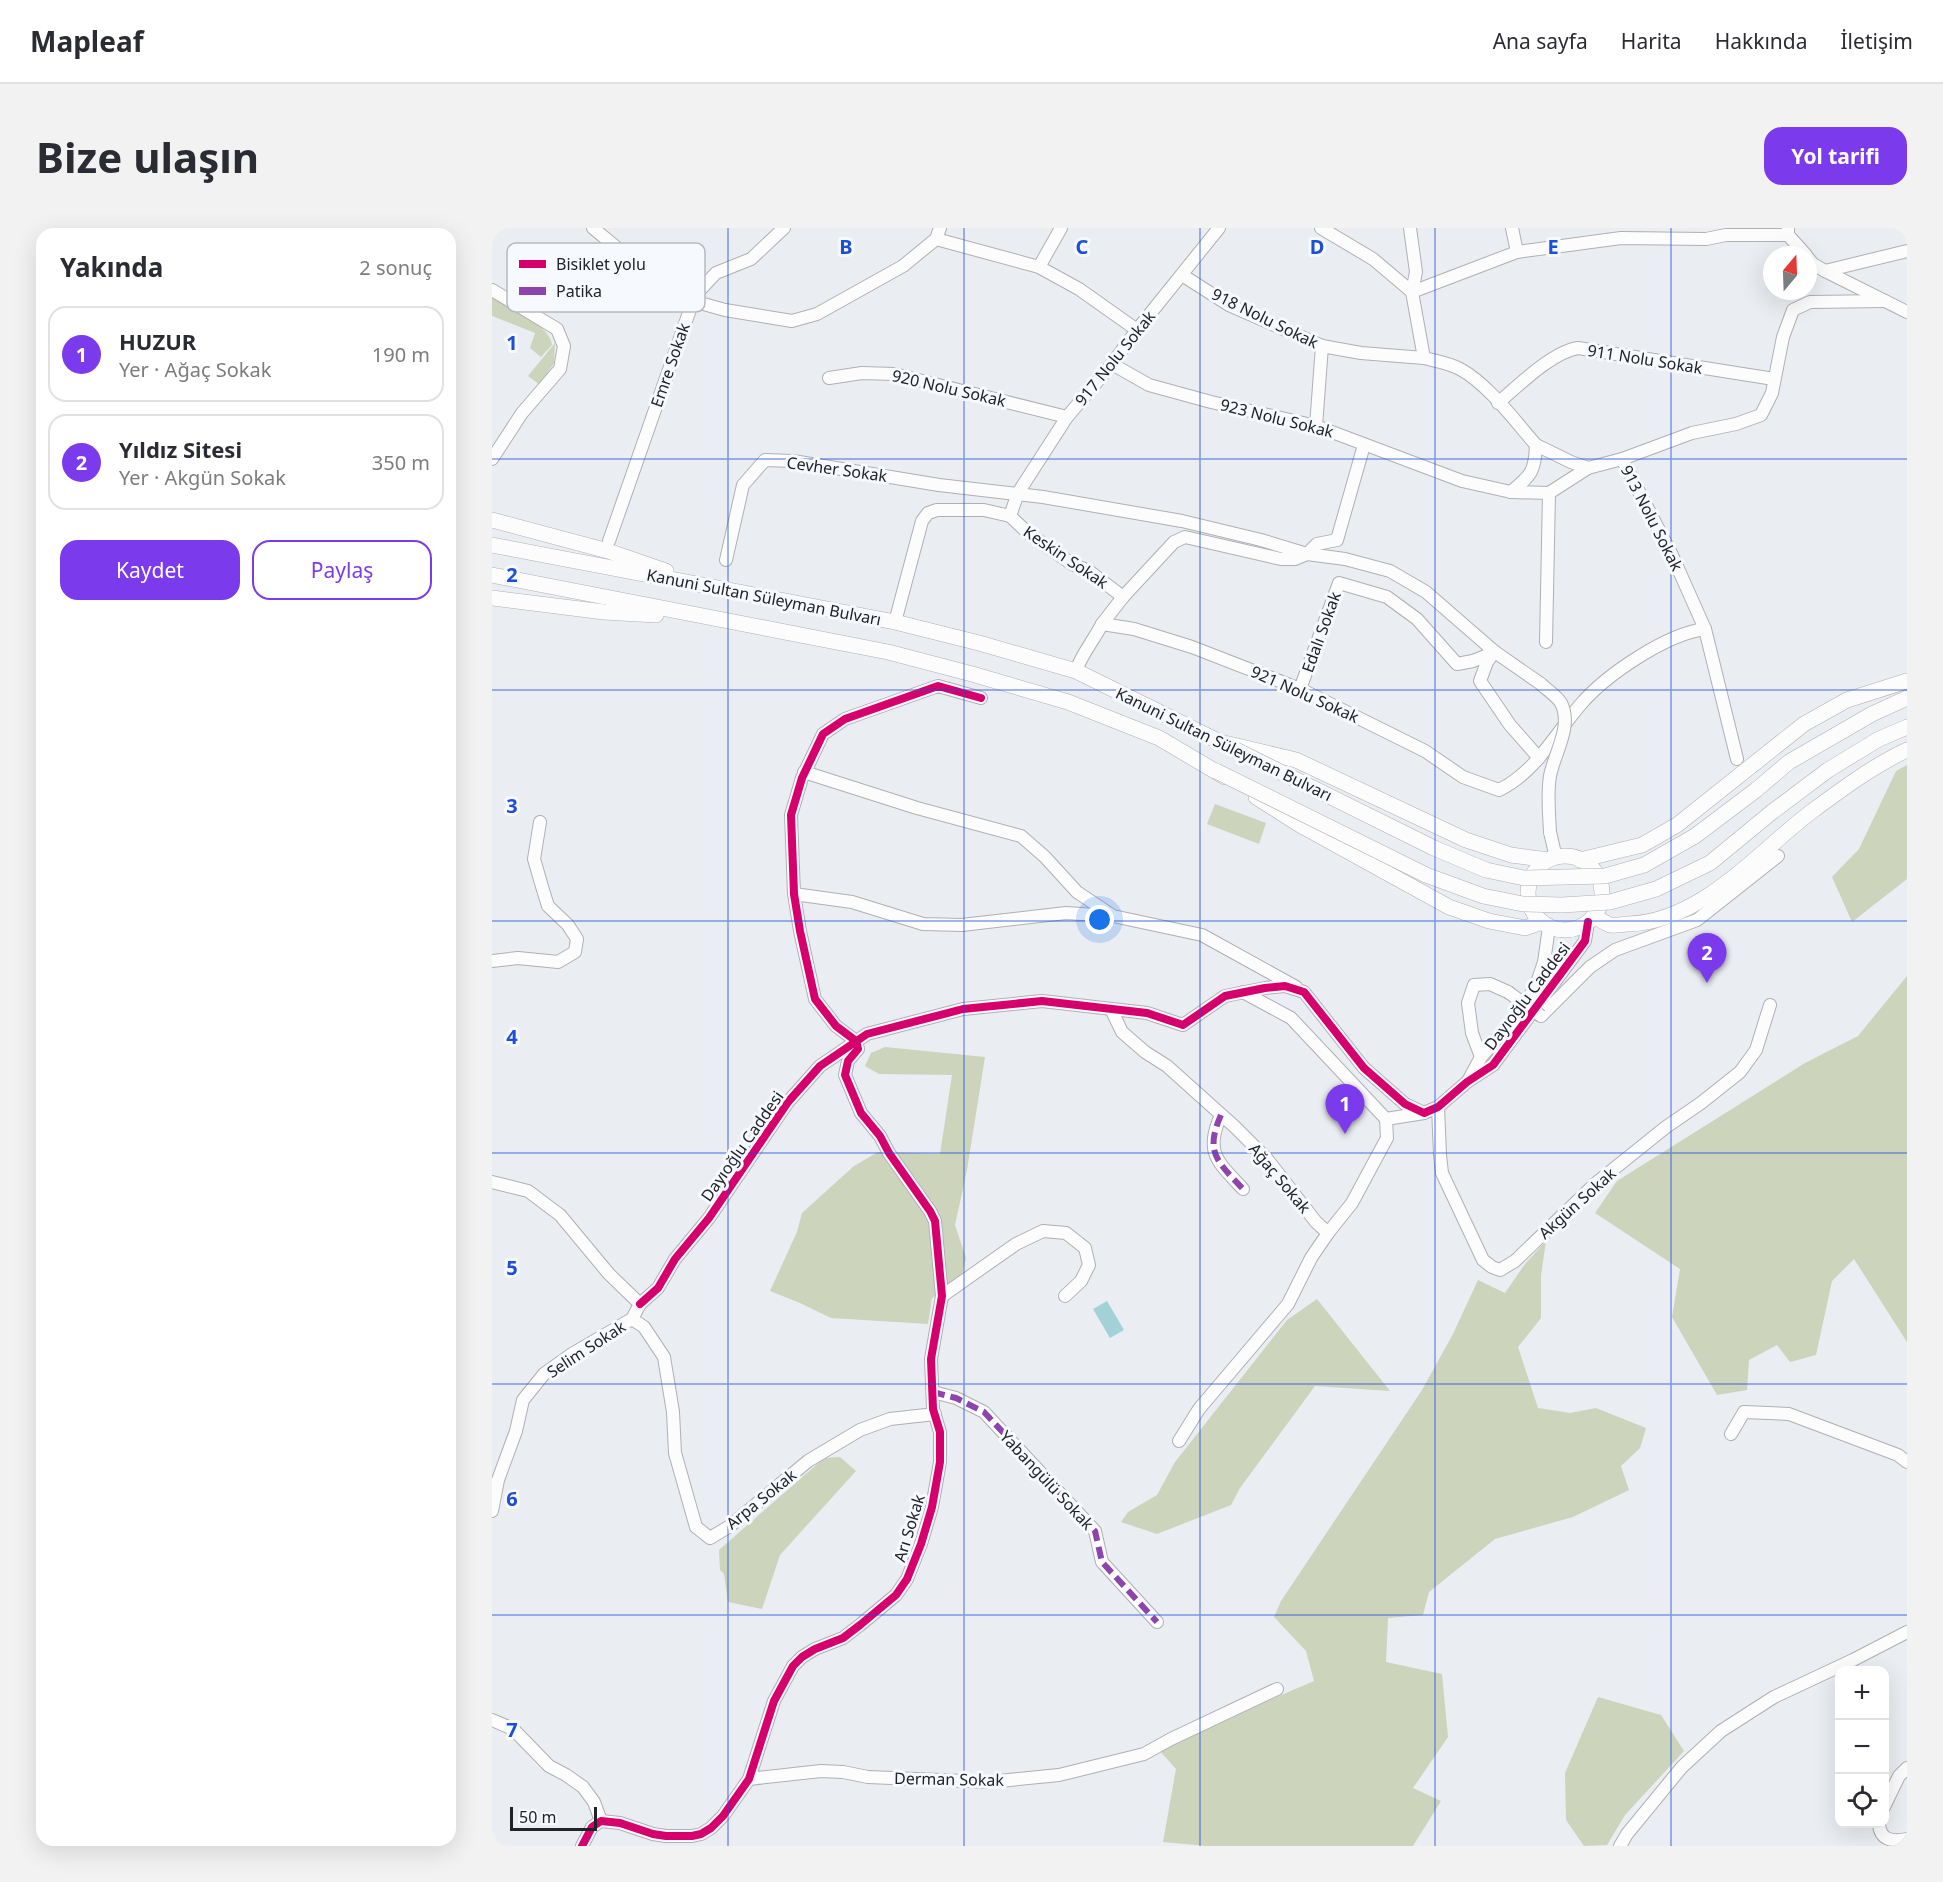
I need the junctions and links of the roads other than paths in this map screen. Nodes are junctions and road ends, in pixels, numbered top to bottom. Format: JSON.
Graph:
{"nodes":[{"id":1,"x":593,"y":228,"type":"edge"},
{"id":2,"x":784,"y":228,"type":"edge"},
{"id":3,"x":1061,"y":228,"type":"edge"},
{"id":4,"x":1219,"y":228,"type":"edge"},
{"id":5,"x":1321,"y":228,"type":"edge"},
{"id":6,"x":1410,"y":228,"type":"edge"},
{"id":7,"x":1512,"y":228,"type":"edge"},
{"id":8,"x":1788,"y":231,"type":"edge"},
{"id":9,"x":938,"y":233,"type":"edge"},
{"id":10,"x":1620,"y":233,"type":"edge"},
{"id":11,"x":1705,"y":233,"type":"edge"},
{"id":12,"x":611,"y":243,"type":"edge"},
{"id":13,"x":1799,"y":246,"type":"edge"},
{"id":14,"x":1907,"y":250,"type":"edge"},
{"id":15,"x":1517,"y":252,"type":"junction"},
{"id":16,"x":1817,"y":266,"type":"edge"},
{"id":17,"x":1040,"y":267,"type":"junction"},
{"id":18,"x":1825,"y":271,"type":"junction"},
{"id":19,"x":1182,"y":275,"type":"junction"},
{"id":20,"x":705,"y":285,"type":"edge"},
{"id":21,"x":492,"y":290,"type":"edge"},
{"id":22,"x":1412,"y":292,"type":"junction"},
{"id":23,"x":507,"y":299,"type":"edge"},
{"id":24,"x":1885,"y":301,"type":"junction"},
{"id":25,"x":705,"y":304,"type":"edge"},
{"id":26,"x":529,"y":312,"type":"edge"},
{"id":27,"x":689,"y":312,"type":"edge"},
{"id":28,"x":1907,"y":312,"type":"edge"},
{"id":29,"x":1137,"y":330,"type":"junction"},
{"id":30,"x":1322,"y":346,"type":"junction"},
{"id":31,"x":1424,"y":358,"type":"junction"},
{"id":32,"x":1112,"y":364,"type":"junction"},
{"id":33,"x":828,"y":378,"type":"dead end"},
{"id":34,"x":1774,"y":379,"type":"junction"},
{"id":35,"x":1498,"y":403,"type":"junction"},
{"id":36,"x":1067,"y":417,"type":"junction"},
{"id":37,"x":1316,"y":426,"type":"junction"},
{"id":38,"x":496,"y":443,"type":"edge"},
{"id":39,"x":1536,"y":445,"type":"junction"},
{"id":40,"x":1364,"y":446,"type":"junction"},
{"id":41,"x":492,"y":459,"type":"edge"},
{"id":42,"x":1622,"y":459,"type":"junction"},
{"id":43,"x":1588,"y":468,"type":"junction"},
{"id":44,"x":1511,"y":492,"type":"junction"},
{"id":45,"x":1018,"y":493,"type":"junction"},
{"id":46,"x":1549,"y":493,"type":"junction"},
{"id":47,"x":1010,"y":516,"type":"junction"},
{"id":48,"x":492,"y":520,"type":"edge"},
{"id":49,"x":609,"y":541,"type":"dead end"},
{"id":50,"x":492,"y":545,"type":"edge"},
{"id":51,"x":1306,"y":554,"type":"junction"},
{"id":52,"x":726,"y":560,"type":"dead end"},
{"id":53,"x":492,"y":575,"type":"edge"},
{"id":54,"x":720,"y":589,"type":"junction"},
{"id":55,"x":1123,"y":597,"type":"junction"},
{"id":56,"x":492,"y":598,"type":"edge"},
{"id":57,"x":711,"y":618,"type":"junction"},
{"id":58,"x":895,"y":622,"type":"junction"},
{"id":59,"x":1102,"y":624,"type":"junction"},
{"id":60,"x":1705,"y":629,"type":"junction"},
{"id":61,"x":1546,"y":642,"type":"dead end"},
{"id":62,"x":1495,"y":651,"type":"junction"},
{"id":63,"x":1076,"y":671,"type":"junction"},
{"id":64,"x":1907,"y":681,"type":"edge"},
{"id":65,"x":1300,"y":689,"type":"junction"},
{"id":66,"x":981,"y":698,"type":"dead end"},
{"id":67,"x":1907,"y":698,"type":"edge"},
{"id":68,"x":1907,"y":727,"type":"edge"},
{"id":69,"x":1220,"y":742,"type":"junction"},
{"id":70,"x":1907,"y":750,"type":"edge"},
{"id":71,"x":1539,"y":758,"type":"junction"},
{"id":72,"x":1737,"y":759,"type":"dead end"},
{"id":73,"x":1215,"y":771,"type":"junction"},
{"id":74,"x":804,"y":772,"type":"junction"},
{"id":75,"x":540,"y":822,"type":"dead end"},
{"id":76,"x":1778,"y":856,"type":"dead end"},
{"id":77,"x":1552,"y":859,"type":"junction"},
{"id":78,"x":1580,"y":860,"type":"junction"},
{"id":79,"x":794,"y":894,"type":"junction"},
{"id":80,"x":1113,"y":916,"type":"junction"},
{"id":81,"x":1591,"y":919,"type":"junction"},
{"id":82,"x":1546,"y":924,"type":"junction"},
{"id":83,"x":492,"y":961,"type":"edge"},
{"id":84,"x":1243,"y":992,"type":"junction"},
{"id":85,"x":1304,"y":992,"type":"junction"},
{"id":86,"x":1770,"y":1005,"type":"dead end"},
{"id":87,"x":1111,"y":1009,"type":"junction"},
{"id":88,"x":856,"y":1041,"type":"junction"},
{"id":89,"x":1480,"y":1057,"type":"junction"},
{"id":90,"x":1467,"y":1082,"type":"junction"},
{"id":91,"x":1438,"y":1107,"type":"junction"},
{"id":92,"x":1424,"y":1113,"type":"junction"},
{"id":93,"x":1221,"y":1115,"type":"junction"},
{"id":94,"x":1386,"y":1119,"type":"junction"},
{"id":95,"x":492,"y":1182,"type":"edge"},
{"id":96,"x":1243,"y":1190,"type":"dead end"},
{"id":97,"x":1328,"y":1233,"type":"junction"},
{"id":98,"x":942,"y":1296,"type":"junction"},
{"id":99,"x":1065,"y":1296,"type":"dead end"},
{"id":100,"x":640,"y":1304,"type":"junction"},
{"id":101,"x":632,"y":1318,"type":"junction"},
{"id":102,"x":933,"y":1392,"type":"junction"},
{"id":103,"x":935,"y":1414,"type":"junction"},
{"id":104,"x":1731,"y":1434,"type":"dead end"},
{"id":105,"x":1179,"y":1441,"type":"dead end"},
{"id":106,"x":1907,"y":1462,"type":"edge"},
{"id":107,"x":492,"y":1511,"type":"edge"},
{"id":108,"x":1157,"y":1622,"type":"dead end"},
{"id":109,"x":1907,"y":1632,"type":"edge"},
{"id":110,"x":1277,"y":1689,"type":"dead end"},
{"id":111,"x":492,"y":1720,"type":"edge"},
{"id":112,"x":1907,"y":1768,"type":"edge"},
{"id":113,"x":748,"y":1779,"type":"junction"},
{"id":114,"x":1889,"y":1797,"type":"edge"},
{"id":115,"x":601,"y":1821,"type":"junction"},
{"id":116,"x":1880,"y":1828,"type":"edge"},
{"id":117,"x":1907,"y":1839,"type":"edge"},
{"id":118,"x":582,"y":1846,"type":"edge"},
{"id":119,"x":1620,"y":1846,"type":"edge"}],
"edges":[{"from":1,"to":12,"type":"street"},
{"from":2,"to":20,"type":"street","name":"Emre Sokak"},
{"from":3,"to":17,"type":"street"},
{"from":4,"to":19,"type":"street","name":"917 Nolu Sokak"},
{"from":5,"to":22,"type":"street"},
{"from":6,"to":22,"type":"street"},
{"from":7,"to":15,"type":"street"},
{"from":8,"to":11,"type":"street"},
{"from":8,"to":13,"type":"street"},
{"from":9,"to":17,"type":"street"},
{"from":9,"to":25,"type":"street"},
{"from":10,"to":11,"type":"street"},
{"from":10,"to":15,"type":"street"},
{"from":14,"to":18,"type":"street"},
{"from":15,"to":22,"type":"street"},
{"from":16,"to":18,"type":"street"},
{"from":17,"to":29,"type":"street"},
{"from":18,"to":24,"type":"street"},
{"from":19,"to":29,"type":"street","name":"917 Nolu Sokak"},
{"from":19,"to":30,"type":"street","name":"918 Nolu Sokak"},
{"from":21,"to":23,"type":"street"},
{"from":22,"to":31,"type":"street"},
{"from":24,"to":28,"type":"street"},
{"from":24,"to":34,"type":"street"},
{"from":26,"to":38,"type":"street"},
{"from":27,"to":49,"type":"street","name":"Emre Sokak"},
{"from":29,"to":32,"type":"street","name":"917 Nolu Sokak"},
{"from":30,"to":31,"type":"street","name":"918 Nolu Sokak"},
{"from":30,"to":37,"type":"street"},
{"from":31,"to":35,"type":"street"},
{"from":32,"to":36,"type":"street","name":"917 Nolu Sokak"},
{"from":32,"to":37,"type":"street","name":"923 Nolu Sokak"},
{"from":33,"to":36,"type":"street","name":"920 Nolu Sokak"},
{"from":34,"to":35,"type":"street","name":"911 Nolu Sokak"},
{"from":34,"to":42,"type":"street"},
{"from":35,"to":39,"type":"street"},
{"from":36,"to":45,"type":"street","name":"917 Nolu Sokak"},
{"from":37,"to":40,"type":"street","name":"923 Nolu Sokak"},
{"from":38,"to":41,"type":"street"},
{"from":39,"to":43,"type":"street"},
{"from":39,"to":44,"type":"street"},
{"from":40,"to":44,"type":"street","name":"923 Nolu Sokak"},
{"from":40,"to":51,"type":"street"},
{"from":42,"to":43,"type":"street","name":"913 Nolu Sokak"},
{"from":42,"to":60,"type":"street","name":"913 Nolu Sokak"},
{"from":43,"to":46,"type":"street"},
{"from":44,"to":46,"type":"street","name":"923 Nolu Sokak"},
{"from":45,"to":47,"type":"street"},
{"from":45,"to":51,"type":"street","name":"Cevher Sokak"},
{"from":45,"to":52,"type":"street","name":"Cevher Sokak"},
{"from":46,"to":61,"type":"street"},
{"from":47,"to":55,"type":"street","name":"Keskin Sokak"},
{"from":47,"to":58,"type":"street"},
{"from":48,"to":54,"type":"main road"},
{"from":50,"to":54,"type":"main road","name":"Kanuni Sultan Süleyman Bulvarı"},
{"from":51,"to":55,"type":"street"},
{"from":51,"to":62,"type":"street"},
{"from":53,"to":57,"type":"main road","name":"Kanuni Sultan Süleyman Bulvarı"},
{"from":54,"to":58,"type":"main road","name":"Kanuni Sultan Süleyman Bulvarı"},
{"from":55,"to":59,"type":"street"},
{"from":56,"to":57,"type":"main road"},
{"from":57,"to":73,"type":"main road","name":"Kanuni Sultan Süleyman Bulvarı"},
{"from":58,"to":63,"type":"main road","name":"Kanuni Sultan Süleyman Bulvarı"},
{"from":59,"to":63,"type":"street"},
{"from":59,"to":65,"type":"street","name":"921 Nolu Sokak"},
{"from":60,"to":71,"type":"street"},
{"from":60,"to":72,"type":"street","name":"913 Nolu Sokak"},
{"from":62,"to":65,"type":"street","name":"Edalı Sokak"},
{"from":62,"to":71,"type":"street"},
{"from":62,"to":77,"type":"street","bridge":true},
{"from":63,"to":69,"type":"main road","name":"Kanuni Sultan Süleyman Bulvarı"},
{"from":64,"to":78,"type":"main road"},
{"from":65,"to":71,"type":"street","name":"921 Nolu Sokak"},
{"from":66,"to":74,"type":"street"},
{"from":67,"to":69,"type":"main road","name":"Kanuni Sultan Süleyman Bulvarı","bridge":true},
{"from":68,"to":73,"type":"main road","name":"Kanuni Sultan Süleyman Bulvarı","bridge":true},
{"from":69,"to":77,"type":"main road"},
{"from":70,"to":81,"type":"main road"},
{"from":73,"to":82,"type":"main road"},
{"from":74,"to":79,"type":"street"},
{"from":74,"to":80,"type":"street"},
{"from":75,"to":83,"type":"street"},
{"from":76,"to":89,"type":"street","bridge":true},
{"from":77,"to":78,"type":"main road"},
{"from":77,"to":82,"type":"main road"},
{"from":78,"to":81,"type":"main road"},
{"from":79,"to":80,"type":"street"},
{"from":79,"to":88,"type":"street"},
{"from":80,"to":85,"type":"street"},
{"from":81,"to":82,"type":"main road"},
{"from":81,"to":90,"type":"street","name":"Dayıoğlu Caddesi"},
{"from":82,"to":89,"type":"street","name":"Dayıoğlu Caddesi"},
{"from":84,"to":85,"type":"street","name":"Dayıoğlu Caddesi"},
{"from":84,"to":87,"type":"street","name":"Dayıoğlu Caddesi"},
{"from":84,"to":94,"type":"street"},
{"from":85,"to":92,"type":"street"},
{"from":86,"to":91,"type":"street","name":"Akgün Sokak"},
{"from":87,"to":88,"type":"street","name":"Dayıoğlu Caddesi"},
{"from":87,"to":93,"type":"street","name":"Ağaç Sokak"},
{"from":88,"to":98,"type":"street","name":"Arı Sokak"},
{"from":88,"to":100,"type":"street","name":"Dayıoğlu Caddesi"},
{"from":89,"to":90,"type":"street","name":"Dayıoğlu Caddesi"},
{"from":90,"to":91,"type":"street","name":"Dayıoğlu Caddesi"},
{"from":91,"to":92,"type":"street","name":"Dayıoğlu Caddesi"},
{"from":92,"to":94,"type":"street"},
{"from":93,"to":96,"type":"street"},
{"from":93,"to":97,"type":"street","name":"Ağaç Sokak"},
{"from":94,"to":97,"type":"street"},
{"from":95,"to":100,"type":"street","name":"Selim Sokak"},
{"from":97,"to":105,"type":"street"},
{"from":98,"to":99,"type":"street"},
{"from":98,"to":102,"type":"street","name":"Arı Sokak"},
{"from":100,"to":101,"type":"street","name":"Selim Sokak"},
{"from":101,"to":103,"type":"street","name":"Arpa Sokak"},
{"from":101,"to":107,"type":"street","name":"Selim Sokak"},
{"from":102,"to":103,"type":"street","name":"Arı Sokak"},
{"from":102,"to":108,"type":"street","name":"Yabangülü Sokak"},
{"from":103,"to":113,"type":"street","name":"Arı Sokak"},
{"from":104,"to":106,"type":"street"},
{"from":109,"to":119,"type":"street"},
{"from":110,"to":113,"type":"street","name":"Derman Sokak"},
{"from":111,"to":115,"type":"street"},
{"from":112,"to":114,"type":"street"},
{"from":113,"to":115,"type":"street","name":"Arı Sokak"},
{"from":115,"to":118,"type":"street"},
{"from":116,"to":117,"type":"street"}]}
